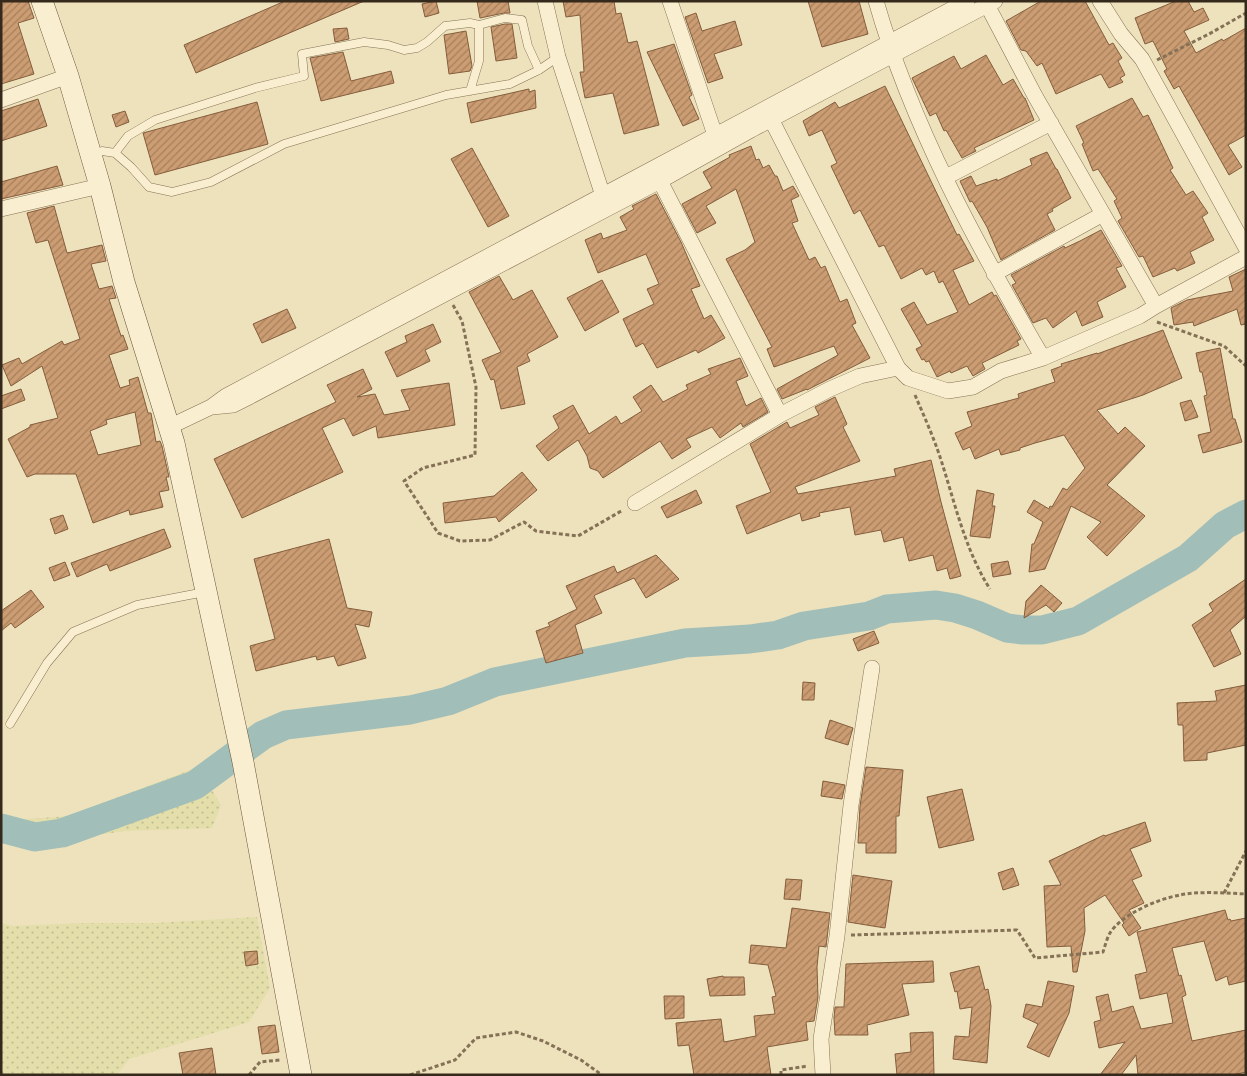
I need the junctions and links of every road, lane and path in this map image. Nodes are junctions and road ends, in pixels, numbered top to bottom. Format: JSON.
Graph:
{"nodes":[{"id":1,"x":42,"y":1,"type":"edge"},
{"id":2,"x":545,"y":1,"type":"edge"},
{"id":3,"x":670,"y":1,"type":"edge"},
{"id":4,"x":876,"y":1,"type":"edge"},
{"id":5,"x":967,"y":1,"type":"edge"},
{"id":6,"x":1100,"y":1,"type":"edge"},
{"id":7,"x":989,"y":3,"type":"edge"},
{"id":8,"x":1246,"y":13,"type":"edge"},
{"id":9,"x":480,"y":25,"type":"junction"},
{"id":10,"x":891,"y":49,"type":"junction"},
{"id":11,"x":558,"y":57,"type":"junction"},
{"id":12,"x":1146,"y":66,"type":"junction"},
{"id":13,"x":539,"y":70,"type":"junction"},
{"id":14,"x":68,"y":76,"type":"junction"},
{"id":15,"x":470,"y":91,"type":"junction"},
{"id":16,"x":1,"y":100,"type":"edge"},
{"id":17,"x":772,"y":120,"type":"junction"},
{"id":18,"x":1051,"y":123,"type":"junction"},
{"id":19,"x":749,"y":125,"type":"junction"},
{"id":20,"x":715,"y":136,"type":"junction"},
{"id":21,"x":115,"y":153,"type":"junction"},
{"id":22,"x":92,"y":158,"type":"junction"},
{"id":23,"x":946,"y":177,"type":"junction"},
{"id":24,"x":660,"y":181,"type":"junction"},
{"id":25,"x":100,"y":186,"type":"junction"},
{"id":26,"x":603,"y":196,"type":"junction"},
{"id":27,"x":1,"y":209,"type":"edge"},
{"id":28,"x":1103,"y":214,"type":"junction"},
{"id":29,"x":1246,"y":248,"type":"edge"},
{"id":30,"x":1246,"y":256,"type":"edge"},
{"id":31,"x":994,"y":274,"type":"junction"},
{"id":32,"x":446,"y":292,"type":"junction"},
{"id":33,"x":1156,"y":306,"type":"junction"},
{"id":34,"x":1140,"y":316,"type":"junction"},
{"id":35,"x":317,"y":354,"type":"junction"},
{"id":36,"x":1044,"y":358,"type":"junction"},
{"id":37,"x":1246,"y":366,"type":"edge"},
{"id":38,"x":903,"y":373,"type":"junction"},
{"id":39,"x":780,"y":415,"type":"junction"},
{"id":40,"x":169,"y":427,"type":"junction"},
{"id":41,"x":635,"y":503,"type":"joint"},
{"id":42,"x":990,"y":589,"type":"dead end"},
{"id":43,"x":207,"y":592,"type":"junction"},
{"id":44,"x":872,"y":668,"type":"dead end"},
{"id":45,"x":10,"y":724,"type":"dead end"},
{"id":46,"x":1246,"y":851,"type":"edge"},
{"id":47,"x":1224,"y":893,"type":"junction"},
{"id":48,"x":1246,"y":894,"type":"edge"},
{"id":49,"x":837,"y":936,"type":"junction"},
{"id":50,"x":300,"y":1066,"type":"edge"},
{"id":51,"x":823,"y":1069,"type":"edge"},
{"id":52,"x":249,"y":1075,"type":"edge"},
{"id":53,"x":410,"y":1075,"type":"edge"},
{"id":54,"x":602,"y":1075,"type":"edge"},
{"id":55,"x":781,"y":1075,"type":"edge"}],
"edges":[{"from":1,"to":14,"type":"street"},
{"from":2,"to":11,"type":"street"},
{"from":3,"to":20,"type":"street"},
{"from":4,"to":10,"type":"street"},
{"from":5,"to":10,"type":"street"},
{"from":6,"to":12,"type":"street"},
{"from":7,"to":10,"type":"street"},
{"from":7,"to":18,"type":"street"},
{"from":8,"to":12,"type":"path"},
{"from":9,"to":13,"type":"lane"},
{"from":9,"to":15,"type":"lane"},
{"from":9,"to":21,"type":"lane"},
{"from":10,"to":17,"type":"street"},
{"from":10,"to":19,"type":"street"},
{"from":10,"to":23,"type":"street"},
{"from":11,"to":13,"type":"lane"},
{"from":11,"to":26,"type":"street"},
{"from":12,"to":29,"type":"street"},
{"from":13,"to":15,"type":"lane"},
{"from":14,"to":16,"type":"street"},
{"from":14,"to":22,"type":"street"},
{"from":15,"to":21,"type":"lane"},
{"from":17,"to":19,"type":"street"},
{"from":17,"to":38,"type":"street"},
{"from":18,"to":23,"type":"street"},
{"from":18,"to":28,"type":"street"},
{"from":19,"to":20,"type":"street"},
{"from":19,"to":24,"type":"street"},
{"from":20,"to":26,"type":"street"},
{"from":21,"to":22,"type":"lane"},
{"from":22,"to":25,"type":"street"},
{"from":23,"to":31,"type":"street"},
{"from":24,"to":32,"type":"street"},
{"from":24,"to":39,"type":"street"},
{"from":25,"to":27,"type":"street"},
{"from":25,"to":40,"type":"street"},
{"from":26,"to":35,"type":"street"},
{"from":28,"to":31,"type":"street"},
{"from":28,"to":33,"type":"street"},
{"from":30,"to":33,"type":"street"},
{"from":31,"to":36,"type":"street"},
{"from":32,"to":35,"type":"street"},
{"from":32,"to":41,"type":"path"},
{"from":33,"to":34,"type":"street"},
{"from":34,"to":36,"type":"street"},
{"from":34,"to":37,"type":"path"},
{"from":35,"to":40,"type":"street"},
{"from":36,"to":38,"type":"street"},
{"from":38,"to":39,"type":"street"},
{"from":38,"to":42,"type":"path"},
{"from":39,"to":41,"type":"street"},
{"from":40,"to":43,"type":"street"},
{"from":43,"to":45,"type":"lane"},
{"from":43,"to":50,"type":"street"},
{"from":44,"to":49,"type":"street"},
{"from":46,"to":47,"type":"path"},
{"from":47,"to":48,"type":"path"},
{"from":47,"to":49,"type":"path"},
{"from":49,"to":51,"type":"street"},
{"from":50,"to":52,"type":"path"},
{"from":51,"to":55,"type":"path"},
{"from":53,"to":54,"type":"path"}]}
